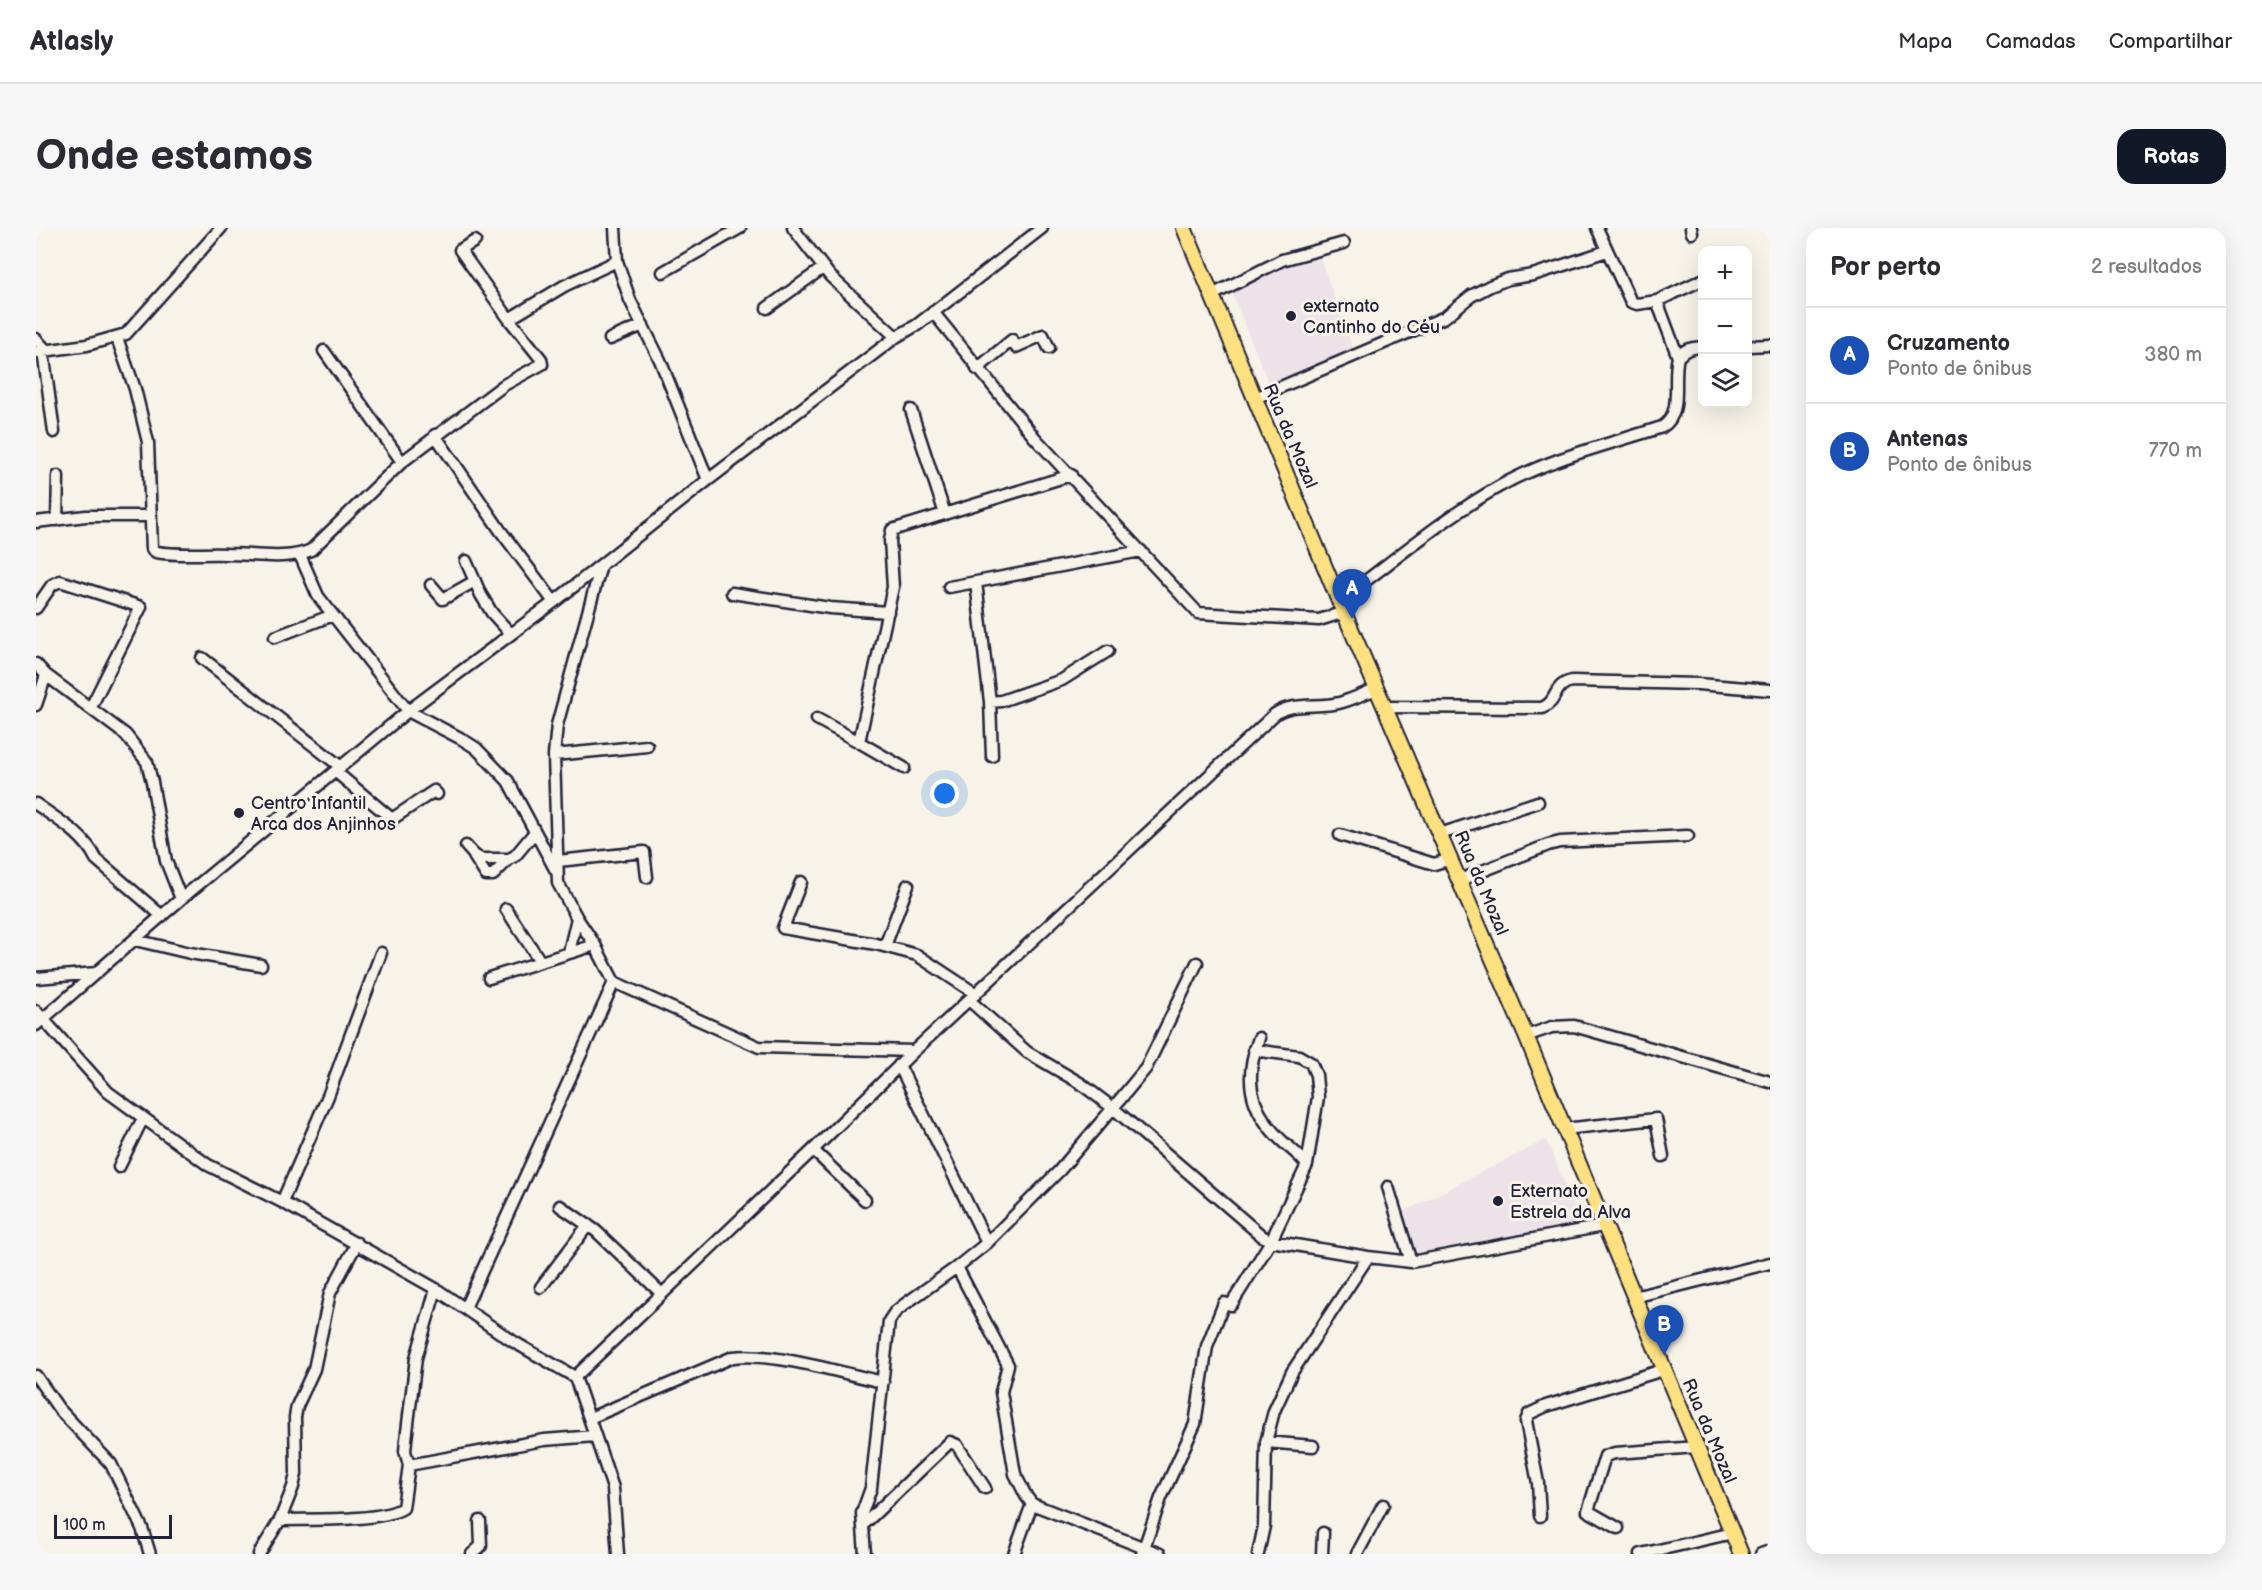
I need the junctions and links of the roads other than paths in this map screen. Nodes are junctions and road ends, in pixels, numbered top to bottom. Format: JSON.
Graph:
{"nodes":[{"id":1,"x":221,"y":228,"type":"edge"},
{"id":2,"x":615,"y":228,"type":"edge"},
{"id":3,"x":740,"y":228,"type":"edge"},
{"id":4,"x":793,"y":228,"type":"edge"},
{"id":5,"x":1042,"y":228,"type":"edge"},
{"id":6,"x":1184,"y":228,"type":"edge"},
{"id":7,"x":1597,"y":228,"type":"edge"},
{"id":8,"x":475,"y":241,"type":"dead end"},
{"id":9,"x":1344,"y":243,"type":"dead end"},
{"id":10,"x":1607,"y":251,"type":"junction"},
{"id":11,"x":617,"y":261,"type":"junction"},
{"id":12,"x":823,"y":268,"type":"junction"},
{"id":13,"x":663,"y":272,"type":"dead end"},
{"id":14,"x":1698,"y":282,"type":"edge"},
{"id":15,"x":1212,"y":295,"type":"junction"},
{"id":16,"x":1657,"y":301,"type":"junction"},
{"id":17,"x":768,"y":309,"type":"dead end"},
{"id":18,"x":933,"y":312,"type":"junction"},
{"id":19,"x":508,"y":319,"type":"junction"},
{"id":20,"x":643,"y":325,"type":"junction"},
{"id":21,"x":896,"y":337,"type":"junction"},
{"id":22,"x":117,"y":338,"type":"junction"},
{"id":23,"x":36,"y":339,"type":"edge"},
{"id":24,"x":610,"y":339,"type":"dead end"},
{"id":25,"x":1770,"y":345,"type":"edge"},
{"id":26,"x":1752,"y":346,"type":"edge"},
{"id":27,"x":1698,"y":347,"type":"edge"},
{"id":28,"x":1049,"y":348,"type":"dead end"},
{"id":29,"x":42,"y":351,"type":"edge"},
{"id":30,"x":324,"y":351,"type":"dead end"},
{"id":31,"x":1678,"y":357,"type":"junction"},
{"id":32,"x":977,"y":369,"type":"junction"},
{"id":33,"x":1255,"y":398,"type":"junction"},
{"id":34,"x":911,"y":410,"type":"dead end"},
{"id":35,"x":54,"y":432,"type":"dead end"},
{"id":36,"x":435,"y":435,"type":"junction"},
{"id":37,"x":402,"y":462,"type":"junction"},
{"id":38,"x":1071,"y":475,"type":"junction"},
{"id":39,"x":58,"y":476,"type":"dead end"},
{"id":40,"x":708,"y":480,"type":"junction"},
{"id":41,"x":945,"y":514,"type":"junction"},
{"id":42,"x":151,"y":516,"type":"junction"},
{"id":43,"x":57,"y":520,"type":"junction"},
{"id":44,"x":36,"y":522,"type":"edge"},
{"id":45,"x":1141,"y":551,"type":"junction"},
{"id":46,"x":300,"y":555,"type":"junction"},
{"id":47,"x":466,"y":561,"type":"dead end"},
{"id":48,"x":601,"y":565,"type":"junction"},
{"id":49,"x":475,"y":581,"type":"junction"},
{"id":50,"x":976,"y":582,"type":"junction"},
{"id":51,"x":431,"y":585,"type":"dead end"},
{"id":52,"x":949,"y":587,"type":"dead end"},
{"id":53,"x":732,"y":593,"type":"dead end"},
{"id":54,"x":554,"y":602,"type":"junction"},
{"id":55,"x":1342,"y":606,"type":"junction"},
{"id":56,"x":36,"y":608,"type":"edge"},
{"id":57,"x":888,"y":612,"type":"junction"},
{"id":58,"x":333,"y":615,"type":"junction"},
{"id":59,"x":511,"y":634,"type":"junction"},
{"id":60,"x":275,"y":637,"type":"dead end"},
{"id":61,"x":1108,"y":651,"type":"dead end"},
{"id":62,"x":202,"y":658,"type":"dead end"},
{"id":63,"x":36,"y":664,"type":"edge"},
{"id":64,"x":46,"y":675,"type":"junction"},
{"id":65,"x":1378,"y":688,"type":"junction"},
{"id":66,"x":1770,"y":690,"type":"edge"},
{"id":67,"x":990,"y":702,"type":"junction"},
{"id":68,"x":36,"y":705,"type":"edge"},
{"id":69,"x":91,"y":707,"type":"junction"},
{"id":70,"x":1386,"y":707,"type":"junction"},
{"id":71,"x":408,"y":711,"type":"junction"},
{"id":72,"x":817,"y":719,"type":"dead end"},
{"id":73,"x":859,"y":742,"type":"junction"},
{"id":74,"x":647,"y":746,"type":"dead end"},
{"id":75,"x":554,"y":755,"type":"junction"},
{"id":76,"x":992,"y":756,"type":"dead end"},
{"id":77,"x":904,"y":768,"type":"dead end"},
{"id":78,"x":339,"y":770,"type":"junction"},
{"id":79,"x":437,"y":794,"type":"dead end"},
{"id":80,"x":1538,"y":801,"type":"dead end"},
{"id":81,"x":36,"y":804,"type":"edge"},
{"id":82,"x":535,"y":832,"type":"junction"},
{"id":83,"x":1440,"y":834,"type":"junction"},
{"id":84,"x":1340,"y":835,"type":"dead end"},
{"id":85,"x":1688,"y":836,"type":"dead end"},
{"id":86,"x":466,"y":846,"type":"dead end"},
{"id":87,"x":474,"y":855,"type":"junction"},
{"id":88,"x":509,"y":859,"type":"junction"},
{"id":89,"x":1451,"y":859,"type":"junction"},
{"id":90,"x":558,"y":861,"type":"junction"},
{"id":91,"x":558,"y":874,"type":"junction"},
{"id":92,"x":647,"y":877,"type":"dead end"},
{"id":93,"x":1460,"y":880,"type":"junction"},
{"id":94,"x":801,"y":882,"type":"dead end"},
{"id":95,"x":908,"y":885,"type":"dead end"},
{"id":96,"x":181,"y":899,"type":"junction"},
{"id":97,"x":506,"y":909,"type":"dead end"},
{"id":98,"x":162,"y":916,"type":"junction"},
{"id":99,"x":577,"y":918,"type":"junction"},
{"id":100,"x":135,"y":940,"type":"junction"},
{"id":101,"x":595,"y":945,"type":"junction"},
{"id":102,"x":885,"y":946,"type":"junction"},
{"id":103,"x":569,"y":952,"type":"junction"},
{"id":104,"x":381,"y":953,"type":"dead end"},
{"id":105,"x":540,"y":961,"type":"junction"},
{"id":106,"x":1197,"y":963,"type":"dead end"},
{"id":107,"x":261,"y":965,"type":"dead end"},
{"id":108,"x":98,"y":972,"type":"junction"},
{"id":109,"x":36,"y":978,"type":"edge"},
{"id":110,"x":489,"y":978,"type":"dead end"},
{"id":111,"x":614,"y":982,"type":"junction"},
{"id":112,"x":973,"y":997,"type":"junction"},
{"id":113,"x":38,"y":1018,"type":"edge"},
{"id":114,"x":1526,"y":1036,"type":"junction"},
{"id":115,"x":1258,"y":1038,"type":"dead end"},
{"id":116,"x":1254,"y":1050,"type":"junction"},
{"id":117,"x":914,"y":1051,"type":"junction"},
{"id":118,"x":899,"y":1065,"type":"junction"},
{"id":119,"x":1770,"y":1082,"type":"edge"},
{"id":120,"x":1113,"y":1108,"type":"junction"},
{"id":121,"x":143,"y":1118,"type":"junction"},
{"id":122,"x":1564,"y":1129,"type":"junction"},
{"id":123,"x":813,"y":1149,"type":"junction"},
{"id":124,"x":1663,"y":1156,"type":"dead end"},
{"id":125,"x":1307,"y":1165,"type":"junction"},
{"id":126,"x":118,"y":1167,"type":"dead end"},
{"id":127,"x":1388,"y":1187,"type":"dead end"},
{"id":128,"x":865,"y":1200,"type":"dead end"},
{"id":129,"x":282,"y":1202,"type":"junction"},
{"id":130,"x":561,"y":1206,"type":"dead end"},
{"id":131,"x":588,"y":1225,"type":"junction"},
{"id":132,"x":1603,"y":1226,"type":"junction"},
{"id":133,"x":1271,"y":1241,"type":"junction"},
{"id":134,"x":357,"y":1243,"type":"junction"},
{"id":135,"x":987,"y":1243,"type":"junction"},
{"id":136,"x":1368,"y":1257,"type":"junction"},
{"id":137,"x":1411,"y":1262,"type":"junction"},
{"id":138,"x":1770,"y":1263,"type":"edge"},
{"id":139,"x":957,"y":1267,"type":"junction"},
{"id":140,"x":541,"y":1287,"type":"dead end"},
{"id":141,"x":436,"y":1289,"type":"junction"},
{"id":142,"x":661,"y":1293,"type":"junction"},
{"id":143,"x":1634,"y":1297,"type":"junction"},
{"id":144,"x":465,"y":1308,"type":"junction"},
{"id":145,"x":1663,"y":1370,"type":"junction"},
{"id":146,"x":36,"y":1376,"type":"edge"},
{"id":147,"x":574,"y":1377,"type":"junction"},
{"id":148,"x":883,"y":1382,"type":"junction"},
{"id":149,"x":590,"y":1418,"type":"junction"},
{"id":150,"x":595,"y":1436,"type":"junction"},
{"id":151,"x":1266,"y":1442,"type":"junction"},
{"id":152,"x":1313,"y":1446,"type":"dead end"},
{"id":153,"x":1697,"y":1447,"type":"junction"},
{"id":154,"x":409,"y":1465,"type":"junction"},
{"id":155,"x":985,"y":1488,"type":"dead end"},
{"id":156,"x":1032,"y":1504,"type":"junction"},
{"id":157,"x":1383,"y":1505,"type":"dead end"},
{"id":158,"x":1540,"y":1516,"type":"dead end"},
{"id":159,"x":280,"y":1520,"type":"junction"},
{"id":160,"x":480,"y":1521,"type":"dead end"},
{"id":161,"x":864,"y":1524,"type":"junction"},
{"id":162,"x":1618,"y":1528,"type":"dead end"},
{"id":163,"x":1323,"y":1533,"type":"dead end"},
{"id":164,"x":1733,"y":1533,"type":"junction"},
{"id":165,"x":1143,"y":1551,"type":"edge"},
{"id":166,"x":1770,"y":1551,"type":"edge"},
{"id":167,"x":150,"y":1554,"type":"edge"},
{"id":168,"x":259,"y":1554,"type":"edge"},
{"id":169,"x":472,"y":1554,"type":"edge"},
{"id":170,"x":618,"y":1554,"type":"edge"},
{"id":171,"x":865,"y":1554,"type":"edge"},
{"id":172,"x":1014,"y":1554,"type":"edge"},
{"id":173,"x":1160,"y":1554,"type":"edge"},
{"id":174,"x":1258,"y":1554,"type":"edge"},
{"id":175,"x":1322,"y":1554,"type":"edge"},
{"id":176,"x":1357,"y":1554,"type":"edge"},
{"id":177,"x":1641,"y":1554,"type":"edge"},
{"id":178,"x":1741,"y":1554,"type":"edge"},
{"id":179,"x":1761,"y":1554,"type":"edge"}],
"edges":[{"from":1,"to":22,"type":"street"},
{"from":2,"to":11,"type":"street"},
{"from":3,"to":13,"type":"street"},
{"from":4,"to":12,"type":"street"},
{"from":5,"to":18,"type":"street"},
{"from":6,"to":15,"type":"main road","name":"Rua da Mozal"},
{"from":7,"to":10,"type":"street"},
{"from":8,"to":19,"type":"street"},
{"from":9,"to":15,"type":"street"},
{"from":10,"to":16,"type":"street"},
{"from":10,"to":33,"type":"street"},
{"from":11,"to":19,"type":"street"},
{"from":11,"to":20,"type":"street"},
{"from":12,"to":17,"type":"street"},
{"from":12,"to":21,"type":"street"},
{"from":14,"to":16,"type":"street"},
{"from":15,"to":33,"type":"main road","name":"Rua da Mozal"},
{"from":16,"to":31,"type":"street"},
{"from":18,"to":21,"type":"street"},
{"from":18,"to":32,"type":"street"},
{"from":19,"to":36,"type":"street"},
{"from":20,"to":24,"type":"street"},
{"from":20,"to":40,"type":"street"},
{"from":21,"to":40,"type":"street"},
{"from":22,"to":29,"type":"street"},
{"from":22,"to":42,"type":"street"},
{"from":23,"to":29,"type":"street"},
{"from":25,"to":26,"type":"street"},
{"from":27,"to":31,"type":"street"},
{"from":28,"to":32,"type":"street"},
{"from":29,"to":35,"type":"street"},
{"from":30,"to":37,"type":"street"},
{"from":31,"to":55,"type":"street"},
{"from":32,"to":38,"type":"street"},
{"from":33,"to":55,"type":"main road","name":"Rua da Mozal"},
{"from":34,"to":41,"type":"street"},
{"from":36,"to":37,"type":"street"},
{"from":36,"to":54,"type":"street"},
{"from":37,"to":46,"type":"street"},
{"from":38,"to":41,"type":"street"},
{"from":38,"to":45,"type":"street"},
{"from":39,"to":43,"type":"street"},
{"from":40,"to":48,"type":"street"},
{"from":41,"to":57,"type":"street"},
{"from":42,"to":43,"type":"street"},
{"from":42,"to":46,"type":"street"},
{"from":43,"to":44,"type":"street"},
{"from":45,"to":50,"type":"street"},
{"from":45,"to":55,"type":"street"},
{"from":46,"to":58,"type":"street"},
{"from":47,"to":49,"type":"street"},
{"from":48,"to":54,"type":"street"},
{"from":48,"to":75,"type":"street"},
{"from":49,"to":51,"type":"street"},
{"from":49,"to":59,"type":"street"},
{"from":50,"to":52,"type":"street"},
{"from":50,"to":67,"type":"street"},
{"from":53,"to":57,"type":"street"},
{"from":54,"to":59,"type":"street"},
{"from":55,"to":65,"type":"main road","name":"Rua da Mozal"},
{"from":56,"to":69,"type":"street"},
{"from":57,"to":73,"type":"street"},
{"from":58,"to":60,"type":"street"},
{"from":58,"to":71,"type":"street"},
{"from":59,"to":71,"type":"street"},
{"from":61,"to":67,"type":"street"},
{"from":62,"to":78,"type":"street"},
{"from":63,"to":64,"type":"street"},
{"from":64,"to":68,"type":"street"},
{"from":64,"to":69,"type":"street"},
{"from":65,"to":70,"type":"main road","name":"Rua da Mozal"},
{"from":65,"to":112,"type":"street"},
{"from":66,"to":70,"type":"street"},
{"from":67,"to":76,"type":"street"},
{"from":69,"to":96,"type":"street"},
{"from":70,"to":83,"type":"main road","name":"Rua da Mozal"},
{"from":71,"to":78,"type":"street"},
{"from":71,"to":82,"type":"street"},
{"from":72,"to":73,"type":"street"},
{"from":73,"to":77,"type":"street"},
{"from":74,"to":75,"type":"street"},
{"from":75,"to":90,"type":"street"},
{"from":78,"to":79,"type":"street"},
{"from":78,"to":96,"type":"street"},
{"from":80,"to":83,"type":"street"},
{"from":81,"to":98,"type":"street"},
{"from":82,"to":88,"type":"street"},
{"from":82,"to":91,"type":"street"},
{"from":83,"to":89,"type":"main road","name":"Rua da Mozal"},
{"from":84,"to":89,"type":"street"},
{"from":85,"to":93,"type":"street"},
{"from":86,"to":87,"type":"street"},
{"from":87,"to":88,"type":"street"},
{"from":87,"to":88,"type":"street"},
{"from":89,"to":93,"type":"main road","name":"Rua da Mozal"},
{"from":90,"to":91,"type":"street"},
{"from":90,"to":92,"type":"street"},
{"from":91,"to":99,"type":"street"},
{"from":93,"to":114,"type":"main road","name":"Rua da Mozal"},
{"from":94,"to":102,"type":"street"},
{"from":95,"to":102,"type":"street"},
{"from":96,"to":98,"type":"street"},
{"from":97,"to":105,"type":"street"},
{"from":98,"to":100,"type":"street"},
{"from":99,"to":101,"type":"street"},
{"from":99,"to":103,"type":"street"},
{"from":100,"to":107,"type":"street"},
{"from":100,"to":108,"type":"street"},
{"from":101,"to":103,"type":"street"},
{"from":101,"to":111,"type":"street"},
{"from":102,"to":112,"type":"street"},
{"from":103,"to":105,"type":"street"},
{"from":104,"to":129,"type":"street"},
{"from":105,"to":110,"type":"street"},
{"from":106,"to":120,"type":"street"},
{"from":108,"to":109,"type":"street"},
{"from":108,"to":113,"type":"street"},
{"from":111,"to":117,"type":"street"},
{"from":111,"to":144,"type":"street"},
{"from":112,"to":117,"type":"street"},
{"from":112,"to":120,"type":"street"},
{"from":113,"to":121,"type":"street"},
{"from":114,"to":119,"type":"street"},
{"from":114,"to":122,"type":"main road","name":"Rua da Mozal"},
{"from":115,"to":116,"type":"street"},
{"from":116,"to":125,"type":"street"},
{"from":116,"to":125,"type":"street"},
{"from":117,"to":118,"type":"street"},
{"from":118,"to":123,"type":"street"},
{"from":118,"to":135,"type":"street"},
{"from":120,"to":133,"type":"street"},
{"from":120,"to":135,"type":"street"},
{"from":121,"to":126,"type":"street"},
{"from":121,"to":129,"type":"street"},
{"from":122,"to":124,"type":"street"},
{"from":122,"to":132,"type":"main road","name":"Rua da Mozal"},
{"from":123,"to":128,"type":"street"},
{"from":123,"to":142,"type":"street"},
{"from":125,"to":133,"type":"street"},
{"from":127,"to":137,"type":"street"},
{"from":129,"to":134,"type":"street"},
{"from":130,"to":131,"type":"street"},
{"from":131,"to":140,"type":"street"},
{"from":131,"to":142,"type":"street"},
{"from":132,"to":137,"type":"street"},
{"from":132,"to":143,"type":"main road","name":"Rua da Mozal"},
{"from":133,"to":136,"type":"street"},
{"from":133,"to":165,"type":"street"},
{"from":134,"to":141,"type":"street"},
{"from":134,"to":159,"type":"street"},
{"from":135,"to":139,"type":"street"},
{"from":136,"to":137,"type":"street"},
{"from":136,"to":151,"type":"street"},
{"from":138,"to":143,"type":"street"},
{"from":139,"to":148,"type":"street"},
{"from":139,"to":156,"type":"street"},
{"from":141,"to":144,"type":"street"},
{"from":141,"to":154,"type":"street"},
{"from":142,"to":147,"type":"street"},
{"from":143,"to":145,"type":"main road","name":"Rua da Mozal"},
{"from":144,"to":147,"type":"street"},
{"from":145,"to":153,"type":"main road","name":"Rua da Mozal"},
{"from":145,"to":158,"type":"street"},
{"from":146,"to":167,"type":"street"},
{"from":147,"to":149,"type":"street"},
{"from":148,"to":149,"type":"street"},
{"from":148,"to":161,"type":"street"},
{"from":149,"to":150,"type":"street"},
{"from":150,"to":154,"type":"street"},
{"from":150,"to":170,"type":"street"},
{"from":151,"to":152,"type":"street"},
{"from":151,"to":174,"type":"street"},
{"from":153,"to":162,"type":"street"},
{"from":153,"to":164,"type":"main road","name":"Rua da Mozal"},
{"from":154,"to":159,"type":"street"},
{"from":155,"to":161,"type":"street"},
{"from":156,"to":165,"type":"street"},
{"from":156,"to":172,"type":"street"},
{"from":157,"to":176,"type":"street"},
{"from":159,"to":168,"type":"street"},
{"from":160,"to":169,"type":"street"},
{"from":161,"to":171,"type":"street"},
{"from":163,"to":175,"type":"street"},
{"from":164,"to":177,"type":"street"},
{"from":164,"to":178,"type":"main road","name":"Rua da Mozal"},
{"from":165,"to":173,"type":"street"},
{"from":166,"to":179,"type":"street"}]}
